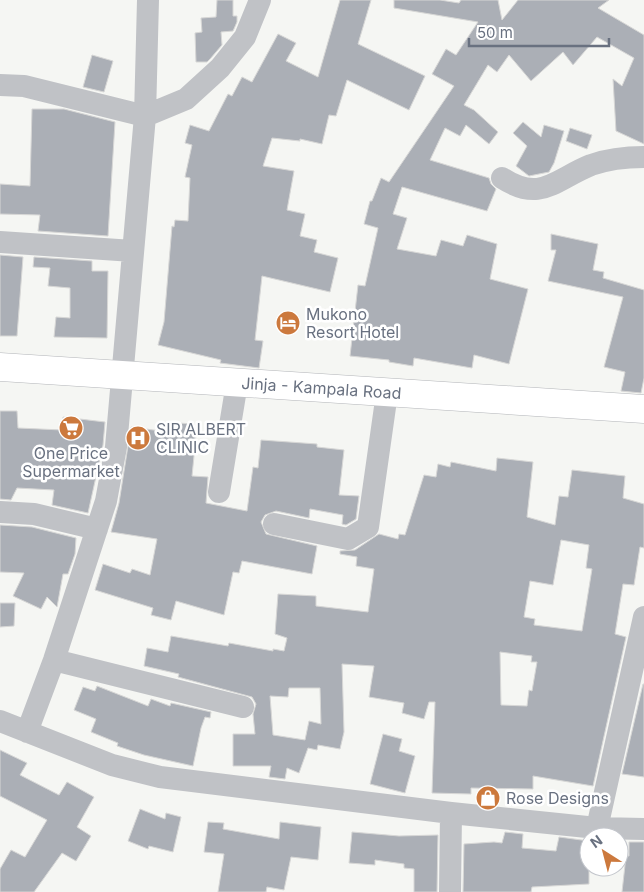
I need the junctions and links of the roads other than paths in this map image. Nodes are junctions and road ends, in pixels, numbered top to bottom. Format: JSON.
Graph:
{"nodes":[{"id":1,"x":148,"y":0,"type":"edge"},
{"id":2,"x":260,"y":0,"type":"edge"},
{"id":3,"x":0,"y":85,"type":"edge"},
{"id":4,"x":145,"y":116,"type":"junction"},
{"id":5,"x":644,"y":157,"type":"edge"},
{"id":6,"x":502,"y":178,"type":"dead end"},
{"id":7,"x":0,"y":242,"type":"edge"},
{"id":8,"x":133,"y":251,"type":"junction"},
{"id":9,"x":0,"y":368,"type":"edge"},
{"id":10,"x":123,"y":376,"type":"junction"},
{"id":11,"x":237,"y":383,"type":"junction"},
{"id":12,"x":387,"y":393,"type":"junction"},
{"id":13,"x":644,"y":409,"type":"edge"},
{"id":14,"x":219,"y":492,"type":"dead end"},
{"id":15,"x":0,"y":512,"type":"edge"},
{"id":16,"x":274,"y":524,"type":"dead end"},
{"id":17,"x":97,"y":528,"type":"junction"},
{"id":18,"x":644,"y":617,"type":"edge"},
{"id":19,"x":54,"y":660,"type":"junction"},
{"id":20,"x":243,"y":708,"type":"dead end"},
{"id":21,"x":0,"y":721,"type":"edge"},
{"id":22,"x":27,"y":732,"type":"junction"},
{"id":23,"x":451,"y":813,"type":"junction"},
{"id":24,"x":587,"y":827,"type":"edge"},
{"id":25,"x":597,"y":827,"type":"edge"},
{"id":26,"x":629,"y":829,"type":"edge"},
{"id":27,"x":644,"y":829,"type":"edge"},
{"id":28,"x":450,"y":892,"type":"edge"}],
"edges":[{"from":1,"to":4,"type":"street"},
{"from":2,"to":4,"type":"street"},
{"from":3,"to":4,"type":"street"},
{"from":4,"to":8,"type":"street"},
{"from":5,"to":6,"type":"street"},
{"from":7,"to":8,"type":"street"},
{"from":8,"to":10,"type":"street"},
{"from":9,"to":10,"type":"highway","name":"Jinja - Kampala Road"},
{"from":10,"to":11,"type":"highway","name":"Jinja - Kampala Road"},
{"from":10,"to":17,"type":"street"},
{"from":11,"to":12,"type":"highway","name":"Jinja - Kampala Road"},
{"from":11,"to":14,"type":"street"},
{"from":12,"to":13,"type":"highway","name":"Jinja - Kampala Road"},
{"from":12,"to":16,"type":"street"},
{"from":15,"to":17,"type":"street"},
{"from":17,"to":19,"type":"street"},
{"from":18,"to":25,"type":"street"},
{"from":19,"to":20,"type":"street"},
{"from":19,"to":22,"type":"street"},
{"from":21,"to":22,"type":"street"},
{"from":22,"to":23,"type":"street"},
{"from":23,"to":24,"type":"street"},
{"from":23,"to":28,"type":"street"},
{"from":26,"to":27,"type":"street"}]}
